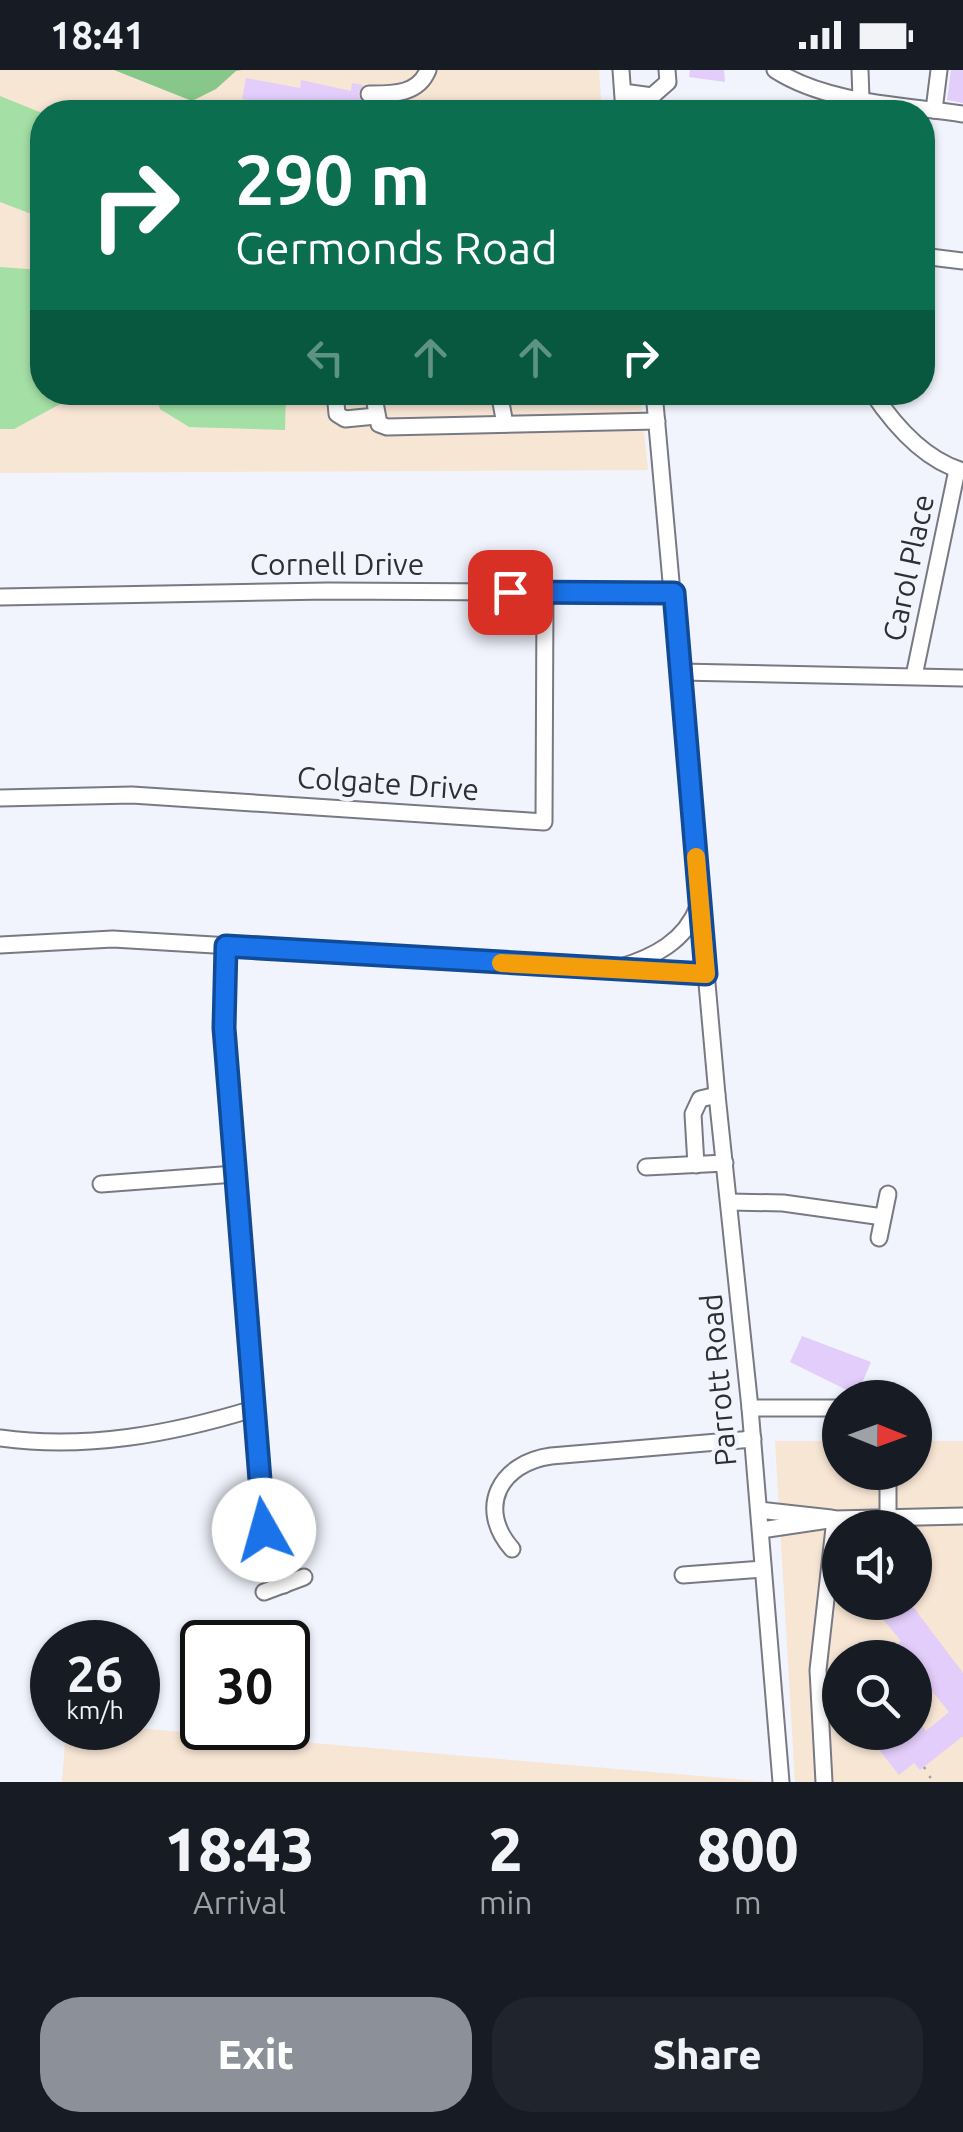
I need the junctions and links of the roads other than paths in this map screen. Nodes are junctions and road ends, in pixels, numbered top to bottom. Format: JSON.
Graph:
{"nodes":[{"id":1,"x":428,"y":70,"type":"edge"},
{"id":2,"x":621,"y":70,"type":"edge"},
{"id":3,"x":667,"y":70,"type":"edge"},
{"id":4,"x":776,"y":70,"type":"edge"},
{"id":5,"x":816,"y":70,"type":"edge"},
{"id":6,"x":860,"y":70,"type":"edge"},
{"id":7,"x":938,"y":70,"type":"edge"},
{"id":8,"x":817,"y":88,"type":"junction"},
{"id":9,"x":622,"y":92,"type":"junction"},
{"id":10,"x":369,"y":94,"type":"dead end"},
{"id":11,"x":861,"y":99,"type":"junction"},
{"id":12,"x":623,"y":100,"type":"edge"},
{"id":13,"x":868,"y":100,"type":"edge"},
{"id":14,"x":935,"y":100,"type":"edge"},
{"id":15,"x":935,"y":110,"type":"edge"},
{"id":16,"x":963,"y":114,"type":"edge"},
{"id":17,"x":935,"y":258,"type":"edge"},
{"id":18,"x":963,"y":262,"type":"edge"},
{"id":19,"x":336,"y":405,"type":"edge"},
{"id":20,"x":375,"y":405,"type":"edge"},
{"id":21,"x":502,"y":405,"type":"edge"},
{"id":22,"x":655,"y":405,"type":"edge"},
{"id":23,"x":881,"y":405,"type":"edge"},
{"id":24,"x":376,"y":416,"type":"junction"},
{"id":25,"x":657,"y":421,"type":"junction"},
{"id":26,"x":506,"y":424,"type":"junction"},
{"id":27,"x":960,"y":471,"type":"edge"},
{"id":28,"x":546,"y":593,"type":"junction"},
{"id":29,"x":674,"y":593,"type":"junction"},
{"id":30,"x":0,"y":597,"type":"edge"},
{"id":31,"x":680,"y":672,"type":"junction"},
{"id":32,"x":914,"y":676,"type":"junction"},
{"id":33,"x":963,"y":678,"type":"edge"},
{"id":34,"x":0,"y":798,"type":"edge"},
{"id":35,"x":700,"y":898,"type":"junction"},
{"id":36,"x":0,"y":945,"type":"edge"},
{"id":37,"x":226,"y":946,"type":"junction"},
{"id":38,"x":609,"y":970,"type":"junction"},
{"id":39,"x":706,"y":974,"type":"junction"},
{"id":40,"x":717,"y":1095,"type":"junction"},
{"id":41,"x":725,"y":1162,"type":"junction"},
{"id":42,"x":696,"y":1164,"type":"junction"},
{"id":43,"x":646,"y":1167,"type":"dead end"},
{"id":44,"x":235,"y":1174,"type":"junction"},
{"id":45,"x":101,"y":1184,"type":"dead end"},
{"id":46,"x":888,"y":1194,"type":"dead end"},
{"id":47,"x":730,"y":1202,"type":"junction"},
{"id":48,"x":883,"y":1216,"type":"junction"},
{"id":49,"x":878,"y":1238,"type":"dead end"},
{"id":50,"x":750,"y":1408,"type":"junction"},
{"id":51,"x":822,"y":1408,"type":"edge"},
{"id":52,"x":253,"y":1409,"type":"junction"},
{"id":53,"x":0,"y":1438,"type":"edge"},
{"id":54,"x":752,"y":1439,"type":"junction"},
{"id":55,"x":759,"y":1510,"type":"junction"},
{"id":56,"x":963,"y":1516,"type":"edge"},
{"id":57,"x":822,"y":1517,"type":"edge"},
{"id":58,"x":932,"y":1517,"type":"edge"},
{"id":59,"x":822,"y":1522,"type":"edge"},
{"id":60,"x":761,"y":1530,"type":"junction"},
{"id":61,"x":512,"y":1549,"type":"dead end"},
{"id":62,"x":764,"y":1569,"type":"junction"},
{"id":63,"x":684,"y":1575,"type":"dead end"},
{"id":64,"x":304,"y":1577,"type":"dead end"},
{"id":65,"x":284,"y":1585,"type":"junction"},
{"id":66,"x":264,"y":1592,"type":"dead end"},
{"id":67,"x":824,"y":1620,"type":"edge"},
{"id":68,"x":781,"y":1782,"type":"edge"},
{"id":69,"x":824,"y":1782,"type":"edge"}],
"edges":[{"from":1,"to":10,"type":"street"},
{"from":2,"to":9,"type":"street"},
{"from":3,"to":9,"type":"street"},
{"from":4,"to":8,"type":"street"},
{"from":5,"to":8,"type":"street"},
{"from":6,"to":11,"type":"street"},
{"from":7,"to":14,"type":"street"},
{"from":8,"to":11,"type":"street"},
{"from":9,"to":12,"type":"street"},
{"from":11,"to":13,"type":"street"},
{"from":15,"to":16,"type":"street"},
{"from":17,"to":18,"type":"street"},
{"from":19,"to":24,"type":"street"},
{"from":20,"to":24,"type":"street"},
{"from":21,"to":26,"type":"street"},
{"from":22,"to":25,"type":"street","name":"Parrott Road"},
{"from":23,"to":27,"type":"street"},
{"from":24,"to":26,"type":"street"},
{"from":25,"to":26,"type":"street"},
{"from":25,"to":29,"type":"street","name":"Parrott Road"},
{"from":27,"to":32,"type":"street","name":"Carol Place"},
{"from":28,"to":29,"type":"street","name":"Cornell Drive"},
{"from":28,"to":30,"type":"street","name":"Cornell Drive"},
{"from":28,"to":34,"type":"street","name":"Colgate Drive"},
{"from":29,"to":31,"type":"street","name":"Parrott Road"},
{"from":31,"to":32,"type":"street"},
{"from":31,"to":35,"type":"street","name":"Parrott Road"},
{"from":32,"to":33,"type":"street"},
{"from":35,"to":38,"type":"street"},
{"from":35,"to":39,"type":"street","name":"Parrott Road"},
{"from":36,"to":37,"type":"street"},
{"from":37,"to":38,"type":"street"},
{"from":37,"to":44,"type":"street"},
{"from":38,"to":39,"type":"street"},
{"from":39,"to":40,"type":"street","name":"Parrott Road"},
{"from":40,"to":41,"type":"street","name":"Parrott Road"},
{"from":40,"to":42,"type":"street"},
{"from":41,"to":42,"type":"street"},
{"from":41,"to":47,"type":"street","name":"Parrott Road"},
{"from":42,"to":43,"type":"street"},
{"from":44,"to":45,"type":"street"},
{"from":44,"to":52,"type":"street"},
{"from":46,"to":48,"type":"street"},
{"from":47,"to":48,"type":"street"},
{"from":47,"to":50,"type":"street","name":"Parrott Road"},
{"from":48,"to":49,"type":"street"},
{"from":50,"to":51,"type":"street"},
{"from":50,"to":54,"type":"street","name":"Parrott Road"},
{"from":52,"to":53,"type":"street"},
{"from":52,"to":65,"type":"street"},
{"from":54,"to":55,"type":"street","name":"Parrott Road"},
{"from":54,"to":61,"type":"street"},
{"from":55,"to":57,"type":"street"},
{"from":55,"to":60,"type":"street","name":"Parrott Road"},
{"from":56,"to":58,"type":"street"},
{"from":59,"to":60,"type":"street"},
{"from":60,"to":62,"type":"street","name":"Parrott Road"},
{"from":62,"to":63,"type":"street"},
{"from":62,"to":68,"type":"street","name":"Parrott Road"},
{"from":64,"to":65,"type":"street"},
{"from":65,"to":66,"type":"street"},
{"from":67,"to":69,"type":"street"}]}
